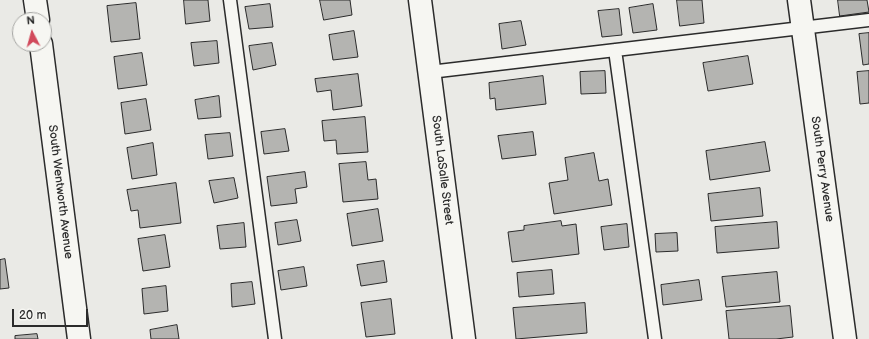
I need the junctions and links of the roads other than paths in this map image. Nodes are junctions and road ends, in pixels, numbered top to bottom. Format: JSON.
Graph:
{"nodes":[{"id":1,"x":35,"y":0,"type":"edge"},
{"id":2,"x":230,"y":0,"type":"edge"},
{"id":3,"x":420,"y":0,"type":"edge"},
{"id":4,"x":799,"y":0,"type":"edge"},
{"id":5,"x":37,"y":12,"type":"edge"},
{"id":6,"x":869,"y":20,"type":"edge"},
{"id":7,"x":803,"y":28,"type":"junction"},
{"id":8,"x":615,"y":50,"type":"junction"},
{"id":9,"x":42,"y":52,"type":"edge"},
{"id":10,"x":430,"y":72,"type":"junction"},
{"id":11,"x":79,"y":339,"type":"edge"},
{"id":12,"x":275,"y":339,"type":"edge"},
{"id":13,"x":464,"y":339,"type":"edge"},
{"id":14,"x":655,"y":339,"type":"edge"},
{"id":15,"x":845,"y":339,"type":"edge"}],
"edges":[{"from":1,"to":5,"type":"street"},
{"from":2,"to":12,"type":"lane"},
{"from":3,"to":10,"type":"street","name":"South LaSalle Street"},
{"from":4,"to":7,"type":"street","name":"South Perry Avenue"},
{"from":6,"to":7,"type":"lane"},
{"from":7,"to":8,"type":"lane"},
{"from":7,"to":15,"type":"street","name":"South Perry Avenue"},
{"from":8,"to":10,"type":"lane"},
{"from":8,"to":14,"type":"lane"},
{"from":9,"to":11,"type":"street","name":"South Wentworth Avenue"},
{"from":10,"to":13,"type":"street","name":"South LaSalle Street"}]}
